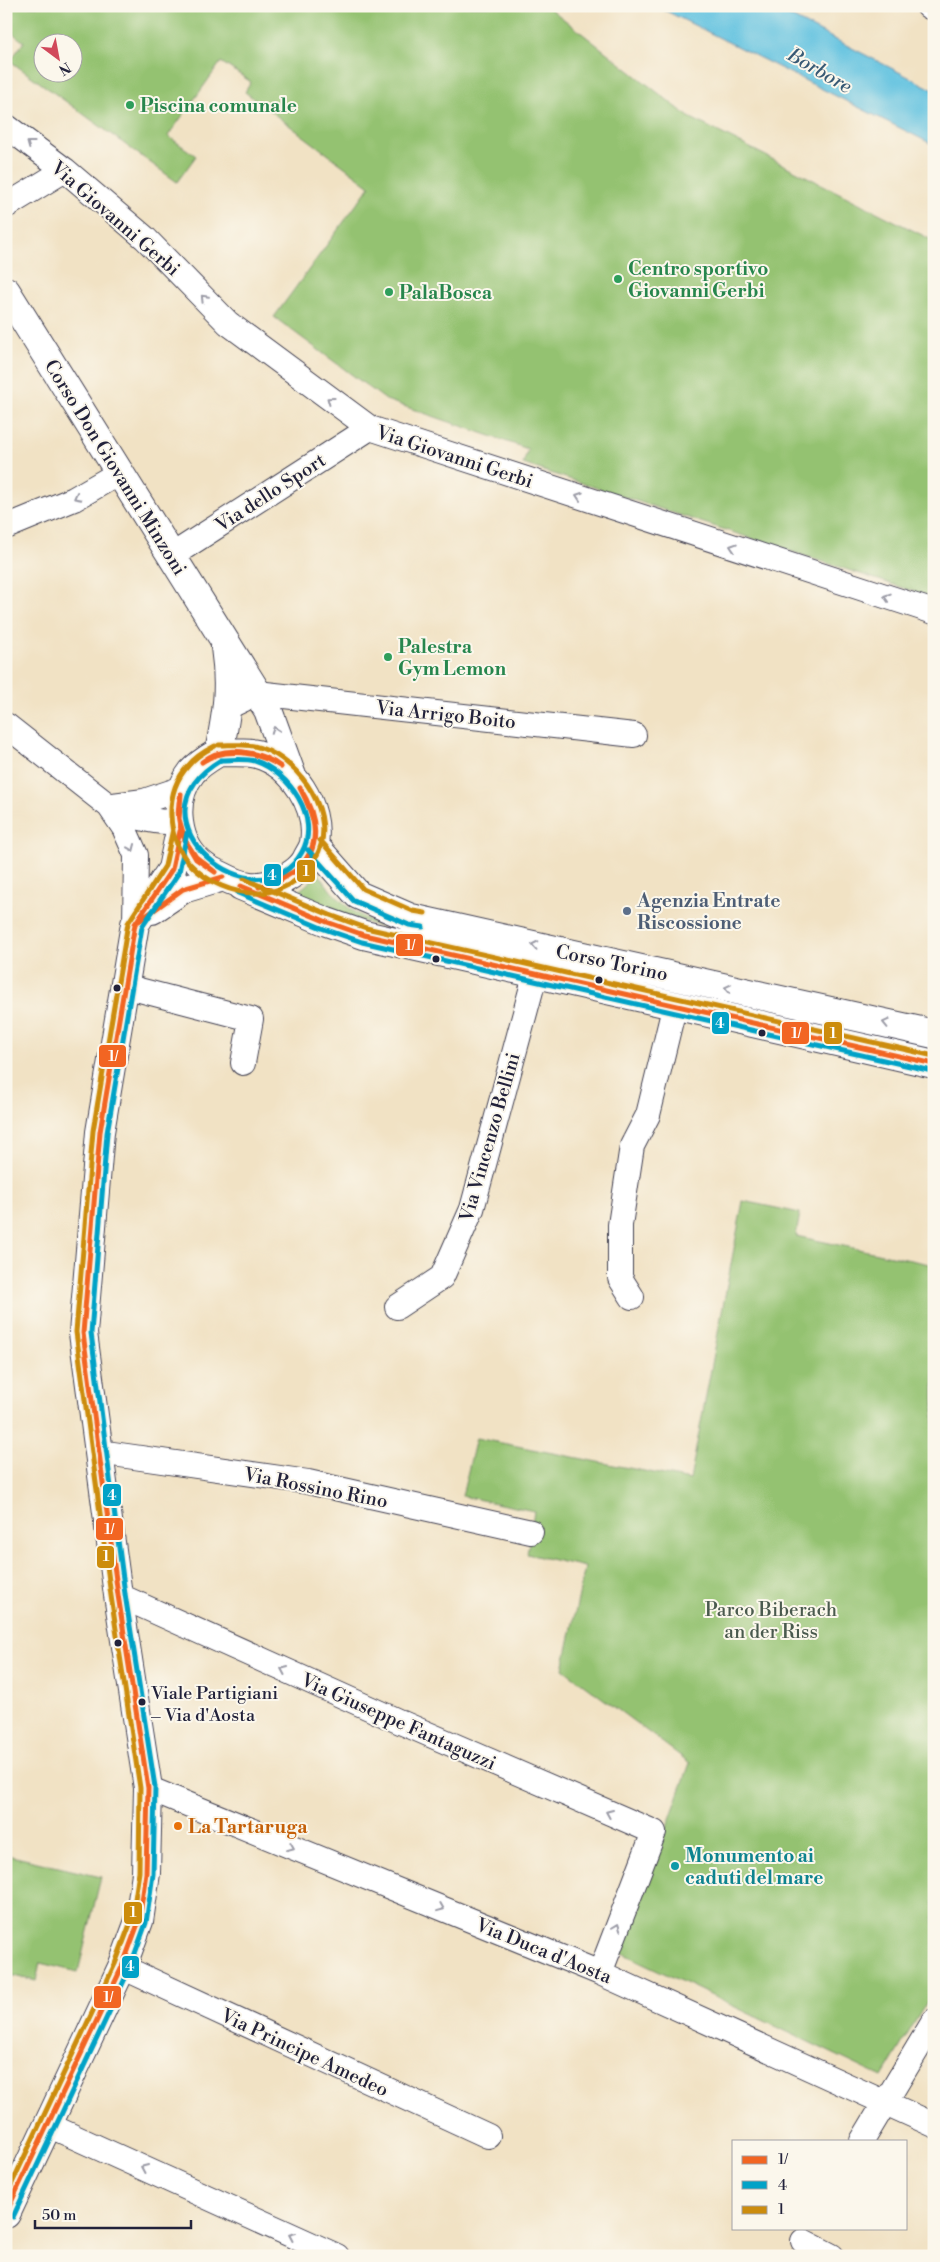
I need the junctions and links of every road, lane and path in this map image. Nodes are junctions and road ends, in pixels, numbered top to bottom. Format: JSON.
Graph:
{"nodes":[{"id":1,"x":928,"y":6,"type":"edge"},
{"id":2,"x":934,"y":9,"type":"edge"},
{"id":3,"x":6,"y":126,"type":"edge"},
{"id":4,"x":66,"y":170,"type":"junction"},
{"id":5,"x":6,"y":206,"type":"edge"},
{"id":6,"x":6,"y":291,"type":"edge"},
{"id":7,"x":370,"y":428,"type":"junction"},
{"id":8,"x":120,"y":473,"type":"junction"},
{"id":9,"x":6,"y":528,"type":"edge"},
{"id":10,"x":171,"y":556,"type":"junction"},
{"id":11,"x":934,"y":612,"type":"edge"},
{"id":12,"x":225,"y":643,"type":"junction"},
{"id":13,"x":257,"y":693,"type":"junction"},
{"id":14,"x":228,"y":707,"type":"junction"},
{"id":15,"x":6,"y":725,"type":"edge"},
{"id":16,"x":634,"y":735,"type":"dead end"},
{"id":17,"x":219,"y":752,"type":"junction"},
{"id":18,"x":292,"y":776,"type":"junction"},
{"id":19,"x":183,"y":788,"type":"junction"},
{"id":20,"x":109,"y":806,"type":"junction"},
{"id":21,"x":179,"y":826,"type":"junction"},
{"id":22,"x":314,"y":845,"type":"junction"},
{"id":23,"x":232,"y":881,"type":"junction"},
{"id":24,"x":135,"y":924,"type":"junction"},
{"id":25,"x":536,"y":972,"type":"junction"},
{"id":26,"x":124,"y":986,"type":"junction"},
{"id":27,"x":675,"y":1004,"type":"junction"},
{"id":28,"x":934,"y":1034,"type":"edge"},
{"id":29,"x":243,"y":1063,"type":"dead end"},
{"id":30,"x":934,"y":1064,"type":"edge"},
{"id":31,"x":632,"y":1297,"type":"dead end"},
{"id":32,"x":397,"y":1307,"type":"dead end"},
{"id":33,"x":100,"y":1452,"type":"junction"},
{"id":34,"x":531,"y":1532,"type":"dead end"},
{"id":35,"x":118,"y":1595,"type":"junction"},
{"id":36,"x":148,"y":1788,"type":"junction"},
{"id":37,"x":122,"y":1968,"type":"junction"},
{"id":38,"x":600,"y":1973,"type":"junction"},
{"id":39,"x":934,"y":2021,"type":"edge"},
{"id":40,"x":884,"y":2103,"type":"junction"},
{"id":41,"x":48,"y":2125,"type":"junction"},
{"id":42,"x":934,"y":2125,"type":"edge"},
{"id":43,"x":488,"y":2136,"type":"dead end"},
{"id":44,"x":863,"y":2140,"type":"edge"},
{"id":45,"x":6,"y":2214,"type":"edge"},
{"id":46,"x":802,"y":2242,"type":"edge"},
{"id":47,"x":337,"y":2256,"type":"edge"},
{"id":48,"x":832,"y":2256,"type":"edge"}],
"edges":[{"from":1,"to":2,"type":"street"},
{"from":4,"to":3,"type":"street","name":"Via Giovanni Gerbi","one_way":true},
{"from":4,"to":5,"type":"street"},
{"from":7,"to":4,"type":"street","name":"Via Giovanni Gerbi","one_way":true},
{"from":6,"to":8,"type":"main road","name":"Corso Don Giovanni Minzoni"},
{"from":7,"to":10,"type":"street","name":"Via dello Sport"},
{"from":11,"to":7,"type":"street","name":"Via Giovanni Gerbi","one_way":true},
{"from":8,"to":9,"type":"street","one_way":true},
{"from":8,"to":10,"type":"main road","name":"Corso Don Giovanni Minzoni"},
{"from":10,"to":12,"type":"main road","name":"Corso Don Giovanni Minzoni"},
{"from":12,"to":13,"type":"main road","name":"Corso Don Giovanni Minzoni"},
{"from":12,"to":14,"type":"main road","name":"Corso Don Giovanni Minzoni"},
{"from":13,"to":14,"type":"street"},
{"from":13,"to":16,"type":"street","name":"Via Arrigo Boito"},
{"from":18,"to":13,"type":"main road","name":"Corso Don Giovanni Minzoni","one_way":true},
{"from":14,"to":17,"type":"main road","name":"Corso Don Giovanni Minzoni"},
{"from":15,"to":20,"type":"street"},
{"from":17,"to":18,"type":"main road"},
{"from":17,"to":19,"type":"main road"},
{"from":18,"to":22,"type":"main road"},
{"from":19,"to":20,"type":"street"},
{"from":19,"to":21,"type":"main road"},
{"from":20,"to":21,"type":"street"},
{"from":20,"to":24,"type":"street","one_way":true},
{"from":21,"to":23,"type":"main road"},
{"from":21,"to":24,"type":"main road"},
{"from":22,"to":23,"type":"main road"},
{"from":28,"to":22,"type":"main road","name":"Corso Torino","one_way":true},
{"from":23,"to":24,"type":"main road"},
{"from":23,"to":25,"type":"main road","name":"Corso Torino"},
{"from":24,"to":26,"type":"main road"},
{"from":25,"to":27,"type":"main road","name":"Corso Torino"},
{"from":25,"to":32,"type":"street","name":"Via Vincenzo Bellini"},
{"from":26,"to":29,"type":"street"},
{"from":26,"to":33,"type":"main road"},
{"from":27,"to":30,"type":"main road","name":"Corso Torino"},
{"from":27,"to":31,"type":"street"},
{"from":33,"to":34,"type":"street","name":"Via Rossino Rino"},
{"from":33,"to":35,"type":"main road"},
{"from":35,"to":36,"type":"main road"},
{"from":38,"to":35,"type":"street","name":"Via Giuseppe Fantaguzzi","one_way":true},
{"from":36,"to":37,"type":"main road"},
{"from":36,"to":38,"type":"street","name":"Via Duca d'Aosta","one_way":true},
{"from":37,"to":41,"type":"main road"},
{"from":37,"to":43,"type":"street","name":"Via Principe Amedeo"},
{"from":38,"to":40,"type":"street","name":"Via Duca d'Aosta"},
{"from":39,"to":40,"type":"street"},
{"from":40,"to":42,"type":"street","name":"Via Duca d'Aosta"},
{"from":40,"to":44,"type":"street"},
{"from":41,"to":45,"type":"main road"},
{"from":47,"to":41,"type":"street","one_way":true},
{"from":46,"to":48,"type":"street"}]}
